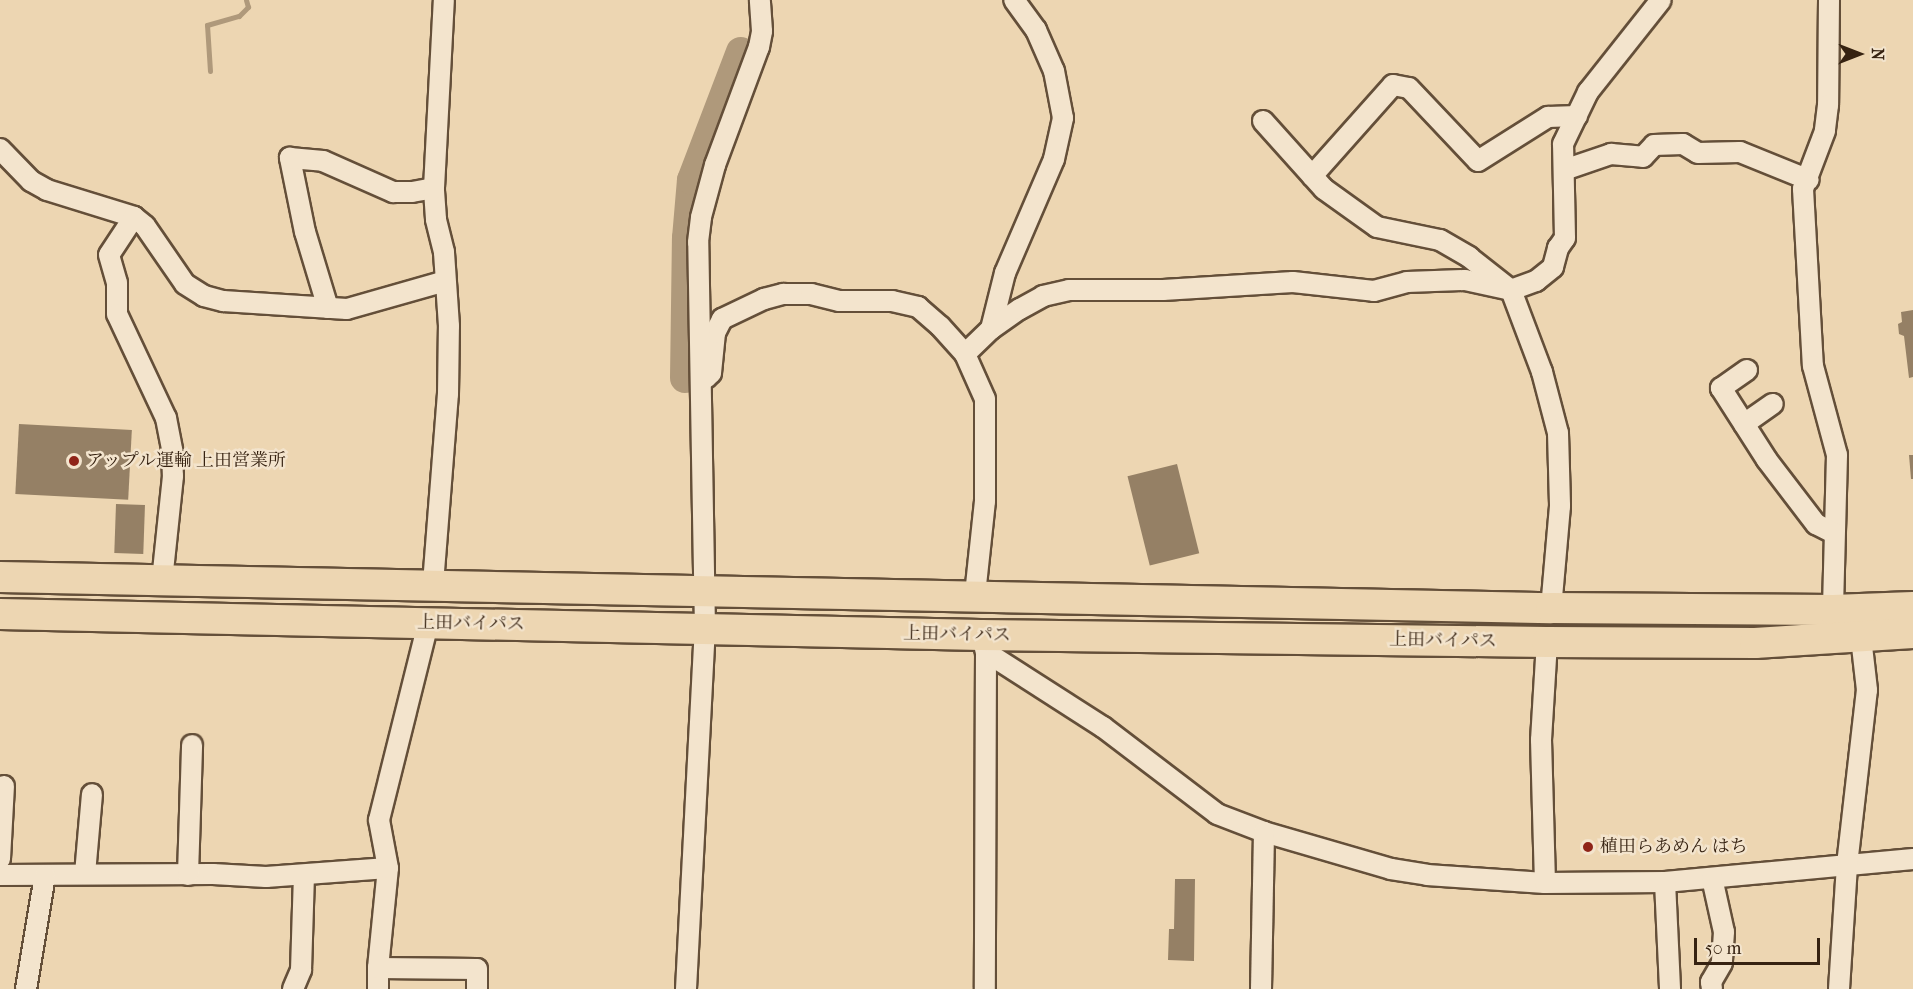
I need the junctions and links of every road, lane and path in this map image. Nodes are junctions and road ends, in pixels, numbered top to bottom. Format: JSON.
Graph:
{"nodes":[{"id":1,"x":444,"y":0,"type":"edge"},
{"id":2,"x":760,"y":0,"type":"edge"},
{"id":3,"x":1014,"y":0,"type":"edge"},
{"id":4,"x":1661,"y":0,"type":"edge"},
{"id":5,"x":1829,"y":0,"type":"edge"},
{"id":6,"x":1577,"y":116,"type":"junction"},
{"id":7,"x":1263,"y":121,"type":"dead end"},
{"id":8,"x":0,"y":149,"type":"edge"},
{"id":9,"x":1564,"y":170,"type":"junction"},
{"id":10,"x":1312,"y":176,"type":"junction"},
{"id":11,"x":1809,"y":180,"type":"junction"},
{"id":12,"x":434,"y":188,"type":"junction"},
{"id":13,"x":134,"y":217,"type":"junction"},
{"id":14,"x":445,"y":280,"type":"junction"},
{"id":15,"x":1511,"y":290,"type":"junction"},
{"id":16,"x":328,"y":308,"type":"junction"},
{"id":17,"x":991,"y":329,"type":"junction"},
{"id":18,"x":965,"y":354,"type":"junction"},
{"id":19,"x":1747,"y":370,"type":"dead end"},
{"id":20,"x":700,"y":384,"type":"junction"},
{"id":21,"x":1773,"y":404,"type":"dead end"},
{"id":22,"x":1744,"y":424,"type":"junction"},
{"id":23,"x":1834,"y":533,"type":"junction"},
{"id":24,"x":0,"y":577,"type":"edge"},
{"id":25,"x":162,"y":580,"type":"junction"},
{"id":26,"x":433,"y":584,"type":"junction"},
{"id":27,"x":705,"y":591,"type":"junction"},
{"id":28,"x":975,"y":596,"type":"junction"},
{"id":29,"x":1913,"y":607,"type":"edge"},
{"id":30,"x":1551,"y":608,"type":"junction"},
{"id":31,"x":1833,"y":610,"type":"junction"},
{"id":32,"x":0,"y":614,"type":"edge"},
{"id":33,"x":428,"y":624,"type":"junction"},
{"id":34,"x":705,"y":629,"type":"junction"},
{"id":35,"x":1913,"y":633,"type":"edge"},
{"id":36,"x":1860,"y":637,"type":"junction"},
{"id":37,"x":1547,"y":642,"type":"junction"},
{"id":38,"x":984,"y":644,"type":"junction"},
{"id":39,"x":192,"y":745,"type":"dead end"},
{"id":40,"x":4,"y":786,"type":"dead end"},
{"id":41,"x":93,"y":794,"type":"dead end"},
{"id":42,"x":1264,"y":832,"type":"junction"},
{"id":43,"x":0,"y":859,"type":"edge"},
{"id":44,"x":1913,"y":859,"type":"edge"},
{"id":45,"x":1847,"y":865,"type":"junction"},
{"id":46,"x":388,"y":868,"type":"junction"},
{"id":47,"x":85,"y":874,"type":"junction"},
{"id":48,"x":0,"y":875,"type":"edge"},
{"id":49,"x":188,"y":875,"type":"junction"},
{"id":50,"x":45,"y":876,"type":"junction"},
{"id":51,"x":304,"y":876,"type":"junction"},
{"id":52,"x":1712,"y":878,"type":"junction"},
{"id":53,"x":1665,"y":882,"type":"junction"},
{"id":54,"x":1545,"y":883,"type":"junction"},
{"id":55,"x":378,"y":968,"type":"junction"},
{"id":56,"x":26,"y":989,"type":"edge"},
{"id":57,"x":293,"y":989,"type":"edge"},
{"id":58,"x":378,"y":989,"type":"edge"},
{"id":59,"x":477,"y":989,"type":"edge"},
{"id":60,"x":686,"y":989,"type":"edge"},
{"id":61,"x":985,"y":989,"type":"edge"},
{"id":62,"x":1261,"y":989,"type":"edge"},
{"id":63,"x":1670,"y":989,"type":"edge"},
{"id":64,"x":1712,"y":989,"type":"edge"},
{"id":65,"x":1839,"y":989,"type":"edge"}],
"edges":[{"from":1,"to":12,"type":"street"},
{"from":2,"to":20,"type":"street"},
{"from":3,"to":17,"type":"street"},
{"from":4,"to":6,"type":"street"},
{"from":5,"to":11,"type":"street"},
{"from":6,"to":9,"type":"street"},
{"from":6,"to":10,"type":"street"},
{"from":7,"to":10,"type":"street"},
{"from":8,"to":13,"type":"street"},
{"from":9,"to":11,"type":"street"},
{"from":9,"to":15,"type":"street"},
{"from":10,"to":15,"type":"street"},
{"from":11,"to":23,"type":"street"},
{"from":12,"to":14,"type":"street"},
{"from":12,"to":16,"type":"street"},
{"from":13,"to":16,"type":"street"},
{"from":13,"to":25,"type":"street"},
{"from":14,"to":16,"type":"street"},
{"from":14,"to":26,"type":"street"},
{"from":15,"to":17,"type":"street"},
{"from":15,"to":30,"type":"street"},
{"from":17,"to":18,"type":"street"},
{"from":18,"to":20,"type":"street"},
{"from":18,"to":28,"type":"street"},
{"from":19,"to":22,"type":"street"},
{"from":20,"to":27,"type":"street"},
{"from":21,"to":22,"type":"street"},
{"from":22,"to":23,"type":"street"},
{"from":23,"to":31,"type":"street"},
{"from":24,"to":25,"type":"highway","name":"上田バイパス"},
{"from":25,"to":26,"type":"highway","name":"上田バイパス"},
{"from":26,"to":27,"type":"highway","name":"上田バイパス"},
{"from":27,"to":28,"type":"highway","name":"上田バイパス"},
{"from":27,"to":34,"type":"street"},
{"from":28,"to":30,"type":"highway","name":"上田バイパス"},
{"from":29,"to":31,"type":"highway","name":"上田バイパス"},
{"from":30,"to":31,"type":"highway","name":"上田バイパス"},
{"from":32,"to":33,"type":"highway","name":"上田バイパス"},
{"from":33,"to":34,"type":"highway","name":"上田バイパス"},
{"from":33,"to":46,"type":"street"},
{"from":34,"to":38,"type":"highway","name":"上田バイパス"},
{"from":34,"to":60,"type":"street"},
{"from":35,"to":36,"type":"highway","name":"上田バイパス"},
{"from":36,"to":37,"type":"highway","name":"上田バイパス"},
{"from":36,"to":45,"type":"street"},
{"from":37,"to":38,"type":"highway","name":"上田バイパス"},
{"from":37,"to":54,"type":"street"},
{"from":38,"to":42,"type":"street"},
{"from":38,"to":61,"type":"street"},
{"from":39,"to":49,"type":"street"},
{"from":40,"to":43,"type":"street"},
{"from":41,"to":47,"type":"street"},
{"from":42,"to":54,"type":"street"},
{"from":42,"to":62,"type":"street"},
{"from":44,"to":45,"type":"street"},
{"from":45,"to":52,"type":"street"},
{"from":45,"to":65,"type":"street"},
{"from":46,"to":51,"type":"street"},
{"from":46,"to":55,"type":"street"},
{"from":47,"to":49,"type":"street"},
{"from":47,"to":50,"type":"street"},
{"from":48,"to":50,"type":"street"},
{"from":49,"to":51,"type":"street"},
{"from":50,"to":56,"type":"street"},
{"from":51,"to":57,"type":"street"},
{"from":52,"to":53,"type":"street"},
{"from":52,"to":64,"type":"street"},
{"from":53,"to":54,"type":"street"},
{"from":53,"to":63,"type":"street"},
{"from":55,"to":58,"type":"street"},
{"from":55,"to":59,"type":"street"}]}
